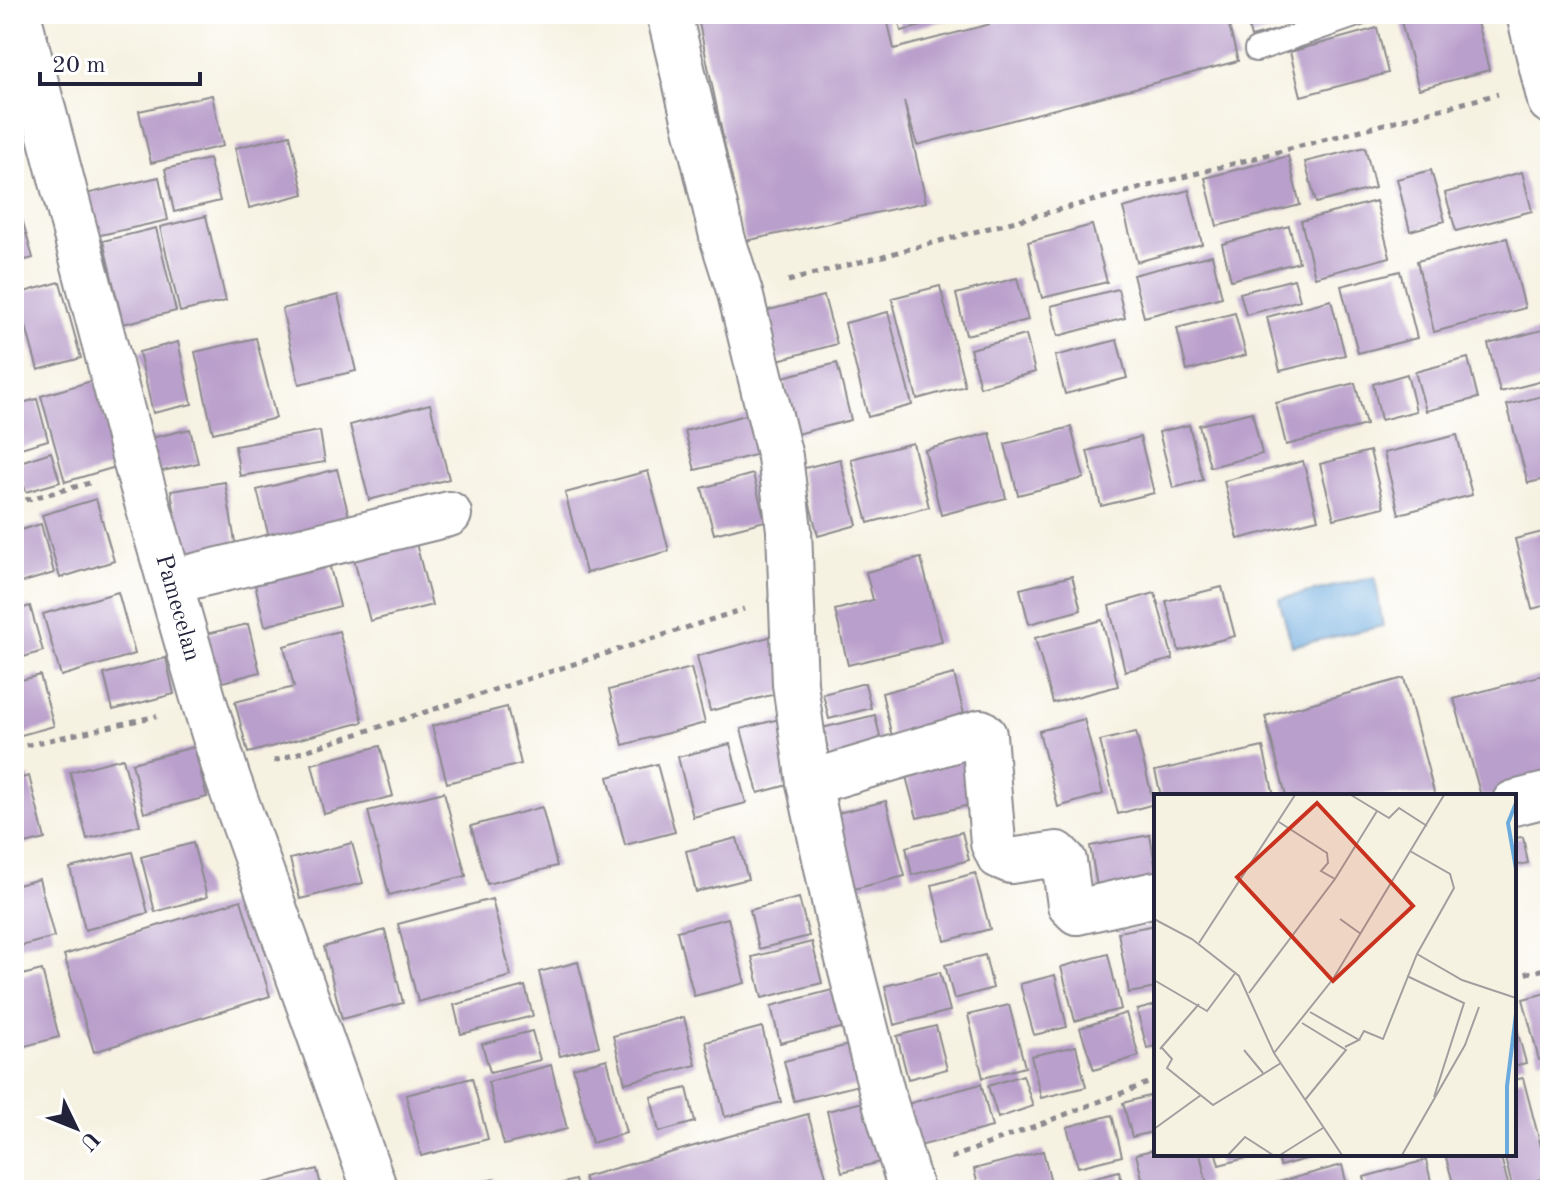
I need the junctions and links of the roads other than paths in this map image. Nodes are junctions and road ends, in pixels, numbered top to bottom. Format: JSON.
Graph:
{"nodes":[{"id":1,"x":18,"y":14,"type":"edge"},
{"id":2,"x":669,"y":14,"type":"edge"},
{"id":3,"x":1360,"y":14,"type":"edge"},
{"id":4,"x":1529,"y":14,"type":"edge"},
{"id":5,"x":1256,"y":50,"type":"dead end"},
{"id":6,"x":1548,"y":91,"type":"edge"},
{"id":7,"x":449,"y":514,"type":"dead end"},
{"id":8,"x":170,"y":582,"type":"junction"},
{"id":9,"x":809,"y":783,"type":"junction"},
{"id":10,"x":1550,"y":794,"type":"edge"},
{"id":11,"x":1516,"y":802,"type":"edge"},
{"id":12,"x":1154,"y":894,"type":"edge"},
{"id":13,"x":909,"y":1183,"type":"edge"},
{"id":14,"x":375,"y":1190,"type":"edge"}],
"edges":[{"from":1,"to":8,"type":"street","name":"Pamecelan"},
{"from":2,"to":9,"type":"street"},
{"from":3,"to":5,"type":"lane"},
{"from":4,"to":6,"type":"street"},
{"from":7,"to":8,"type":"street"},
{"from":8,"to":14,"type":"street","name":"Pamecelan"},
{"from":9,"to":12,"type":"street"},
{"from":9,"to":13,"type":"street"},
{"from":10,"to":11,"type":"street"}]}
